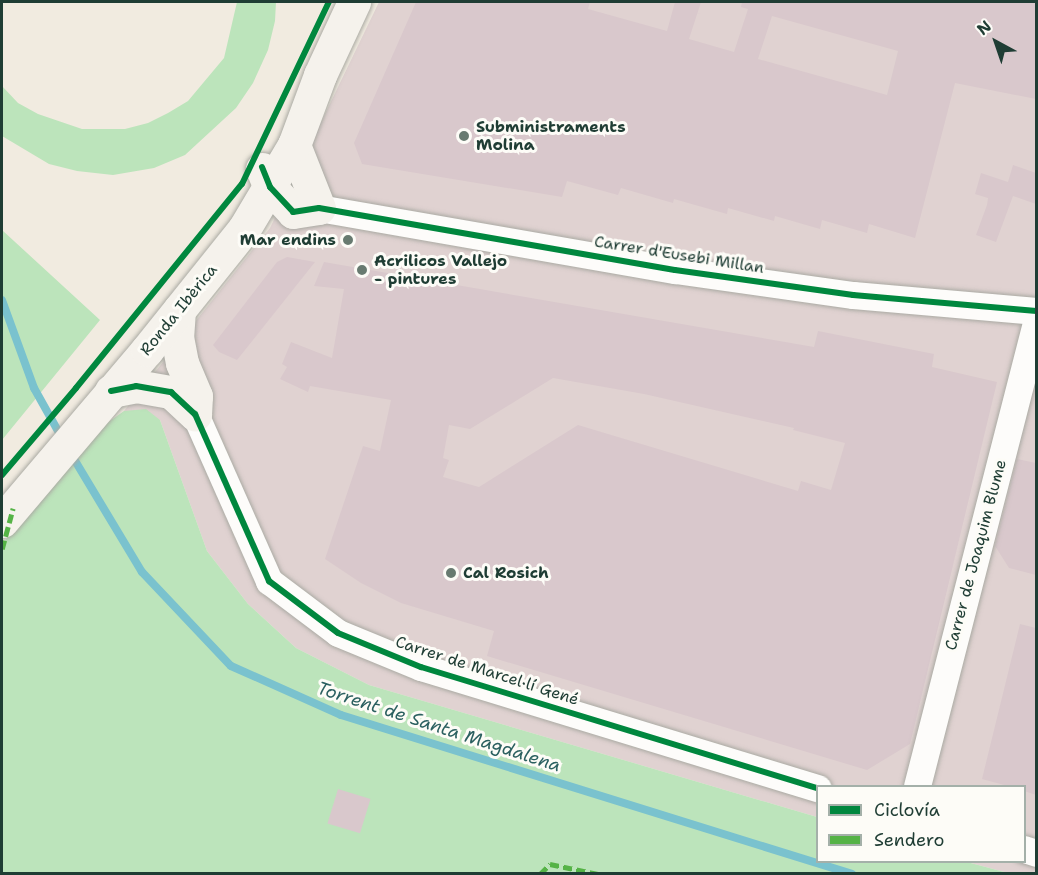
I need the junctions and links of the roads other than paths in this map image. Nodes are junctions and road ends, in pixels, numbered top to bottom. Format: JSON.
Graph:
{"nodes":[{"id":1,"x":354,"y":2,"type":"edge"},
{"id":2,"x":320,"y":75,"type":"junction"},
{"id":3,"x":294,"y":145,"type":"junction"},
{"id":4,"x":266,"y":177,"type":"junction"},
{"id":5,"x":306,"y":210,"type":"junction"},
{"id":6,"x":244,"y":228,"type":"junction"},
{"id":7,"x":179,"y":310,"type":"junction"},
{"id":8,"x":1036,"y":311,"type":"edge"},
{"id":9,"x":1036,"y":323,"type":"edge"},
{"id":10,"x":111,"y":391,"type":"junction"},
{"id":11,"x":195,"y":414,"type":"junction"},
{"id":12,"x":76,"y":419,"type":"junction"},
{"id":13,"x":35,"y":466,"type":"junction"},
{"id":14,"x":2,"y":489,"type":"edge"},
{"id":15,"x":2,"y":521,"type":"edge"},
{"id":16,"x":916,"y":785,"type":"edge"},
{"id":17,"x":816,"y":787,"type":"edge"}],
"edges":[{"from":1,"to":2,"type":"street","name":"Ronda Ibèrica"},
{"from":2,"to":3,"type":"street","name":"Ronda Ibèrica"},
{"from":2,"to":4,"type":"street","name":"Ronda Ibèrica"},
{"from":3,"to":4,"type":"street","name":"Ronda Ibèrica"},
{"from":3,"to":5,"type":"street"},
{"from":4,"to":5,"type":"street"},
{"from":4,"to":6,"type":"street","name":"Ronda Ibèrica"},
{"from":4,"to":12,"type":"street","name":"Ronda Ibèrica"},
{"from":5,"to":6,"type":"street"},
{"from":5,"to":8,"type":"street","name":"Carrer d'Eusebi Millan"},
{"from":6,"to":7,"type":"street","name":"Ronda Ibèrica"},
{"from":7,"to":10,"type":"street","name":"Ronda Ibèrica"},
{"from":7,"to":11,"type":"street"},
{"from":9,"to":16,"type":"street","name":"Carrer de Joaquim Blume"},
{"from":10,"to":11,"type":"street"},
{"from":10,"to":12,"type":"street","name":"Ronda Ibèrica"},
{"from":11,"to":17,"type":"street","name":"Carrer de Marcel·lí Gené"},
{"from":12,"to":13,"type":"street","name":"Ronda Ibèrica"},
{"from":13,"to":14,"type":"street","name":"Ronda Ibèrica"},
{"from":13,"to":15,"type":"street","name":"Ronda Ibèrica"}]}
